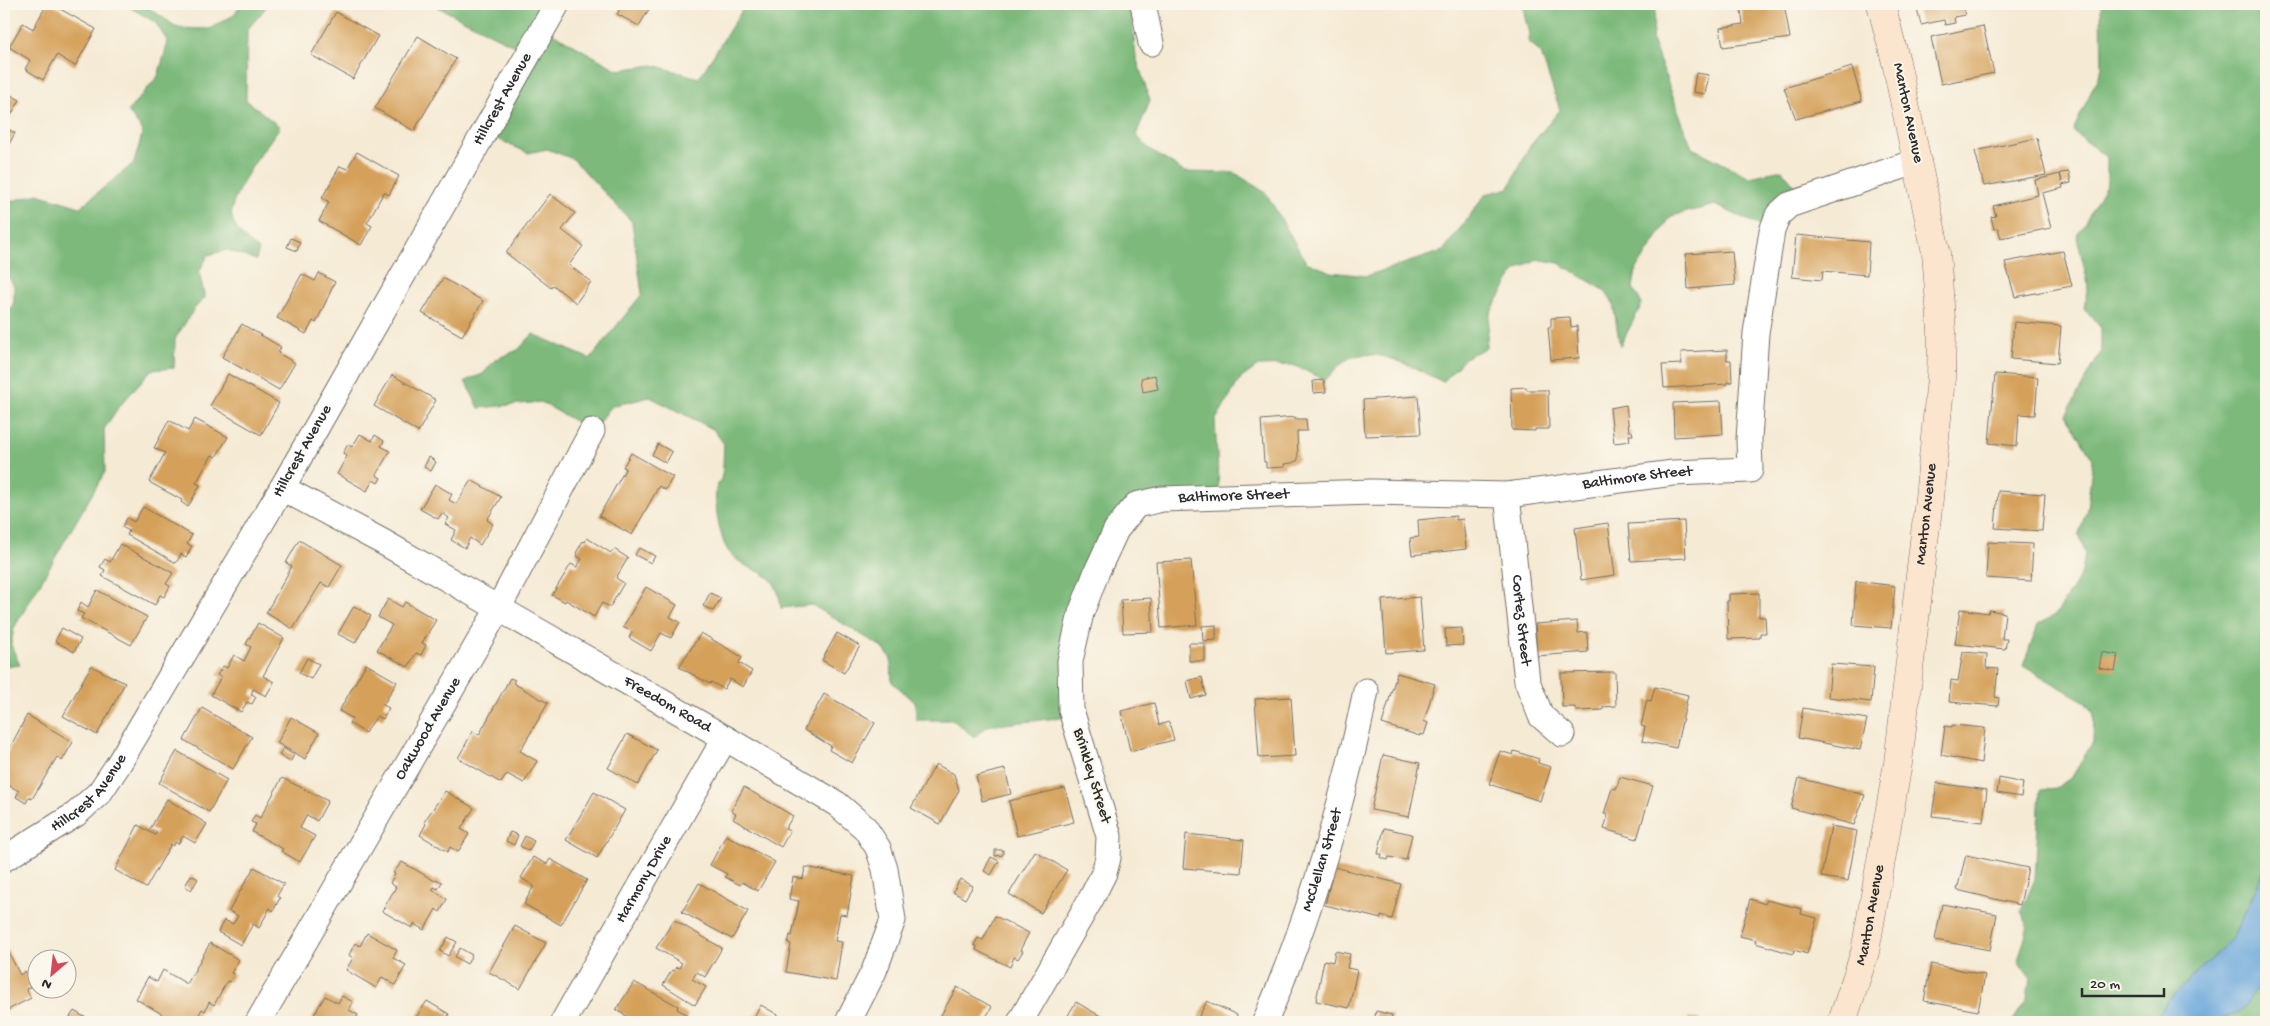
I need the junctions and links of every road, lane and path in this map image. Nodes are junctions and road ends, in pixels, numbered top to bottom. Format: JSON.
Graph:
{"nodes":[{"id":1,"x":557,"y":4,"type":"edge"},
{"id":2,"x":1143,"y":4,"type":"edge"},
{"id":3,"x":1881,"y":4,"type":"edge"},
{"id":4,"x":1151,"y":43,"type":"dead end"},
{"id":5,"x":1918,"y":161,"type":"junction"},
{"id":6,"x":592,"y":431,"type":"dead end"},
{"id":7,"x":282,"y":488,"type":"junction"},
{"id":8,"x":1507,"y":495,"type":"junction"},
{"id":9,"x":1125,"y":519,"type":"joint"},
{"id":10,"x":498,"y":609,"type":"junction"},
{"id":11,"x":1366,"y":691,"type":"dead end"},
{"id":12,"x":1562,"y":734,"type":"dead end"},
{"id":13,"x":725,"y":738,"type":"junction"},
{"id":14,"x":4,"y":859,"type":"edge"},
{"id":15,"x":258,"y":1022,"type":"edge"},
{"id":16,"x":563,"y":1022,"type":"edge"},
{"id":17,"x":848,"y":1022,"type":"edge"},
{"id":18,"x":1020,"y":1022,"type":"edge"},
{"id":19,"x":1265,"y":1022,"type":"edge"},
{"id":20,"x":1842,"y":1022,"type":"edge"}],
"edges":[{"from":1,"to":7,"type":"street","name":"Hillcrest Avenue"},
{"from":2,"to":4,"type":"street"},
{"from":3,"to":5,"type":"main road","name":"Manton Avenue"},
{"from":5,"to":8,"type":"street","name":"Baltimore Street"},
{"from":5,"to":20,"type":"main road","name":"Manton Avenue"},
{"from":6,"to":10,"type":"street","name":"Oakwood Avenue"},
{"from":7,"to":10,"type":"street","name":"Freedom Road"},
{"from":7,"to":14,"type":"street","name":"Hillcrest Avenue"},
{"from":8,"to":9,"type":"street","name":"Baltimore Street"},
{"from":8,"to":12,"type":"street","name":"Cortez Street"},
{"from":9,"to":18,"type":"street","name":"Brinkley Street"},
{"from":10,"to":13,"type":"street","name":"Freedom Road"},
{"from":10,"to":15,"type":"street","name":"Oakwood Avenue"},
{"from":11,"to":19,"type":"street","name":"McClellan Street"},
{"from":13,"to":16,"type":"street","name":"Harmony Drive"},
{"from":13,"to":17,"type":"street","name":"Freedom Road"}]}
